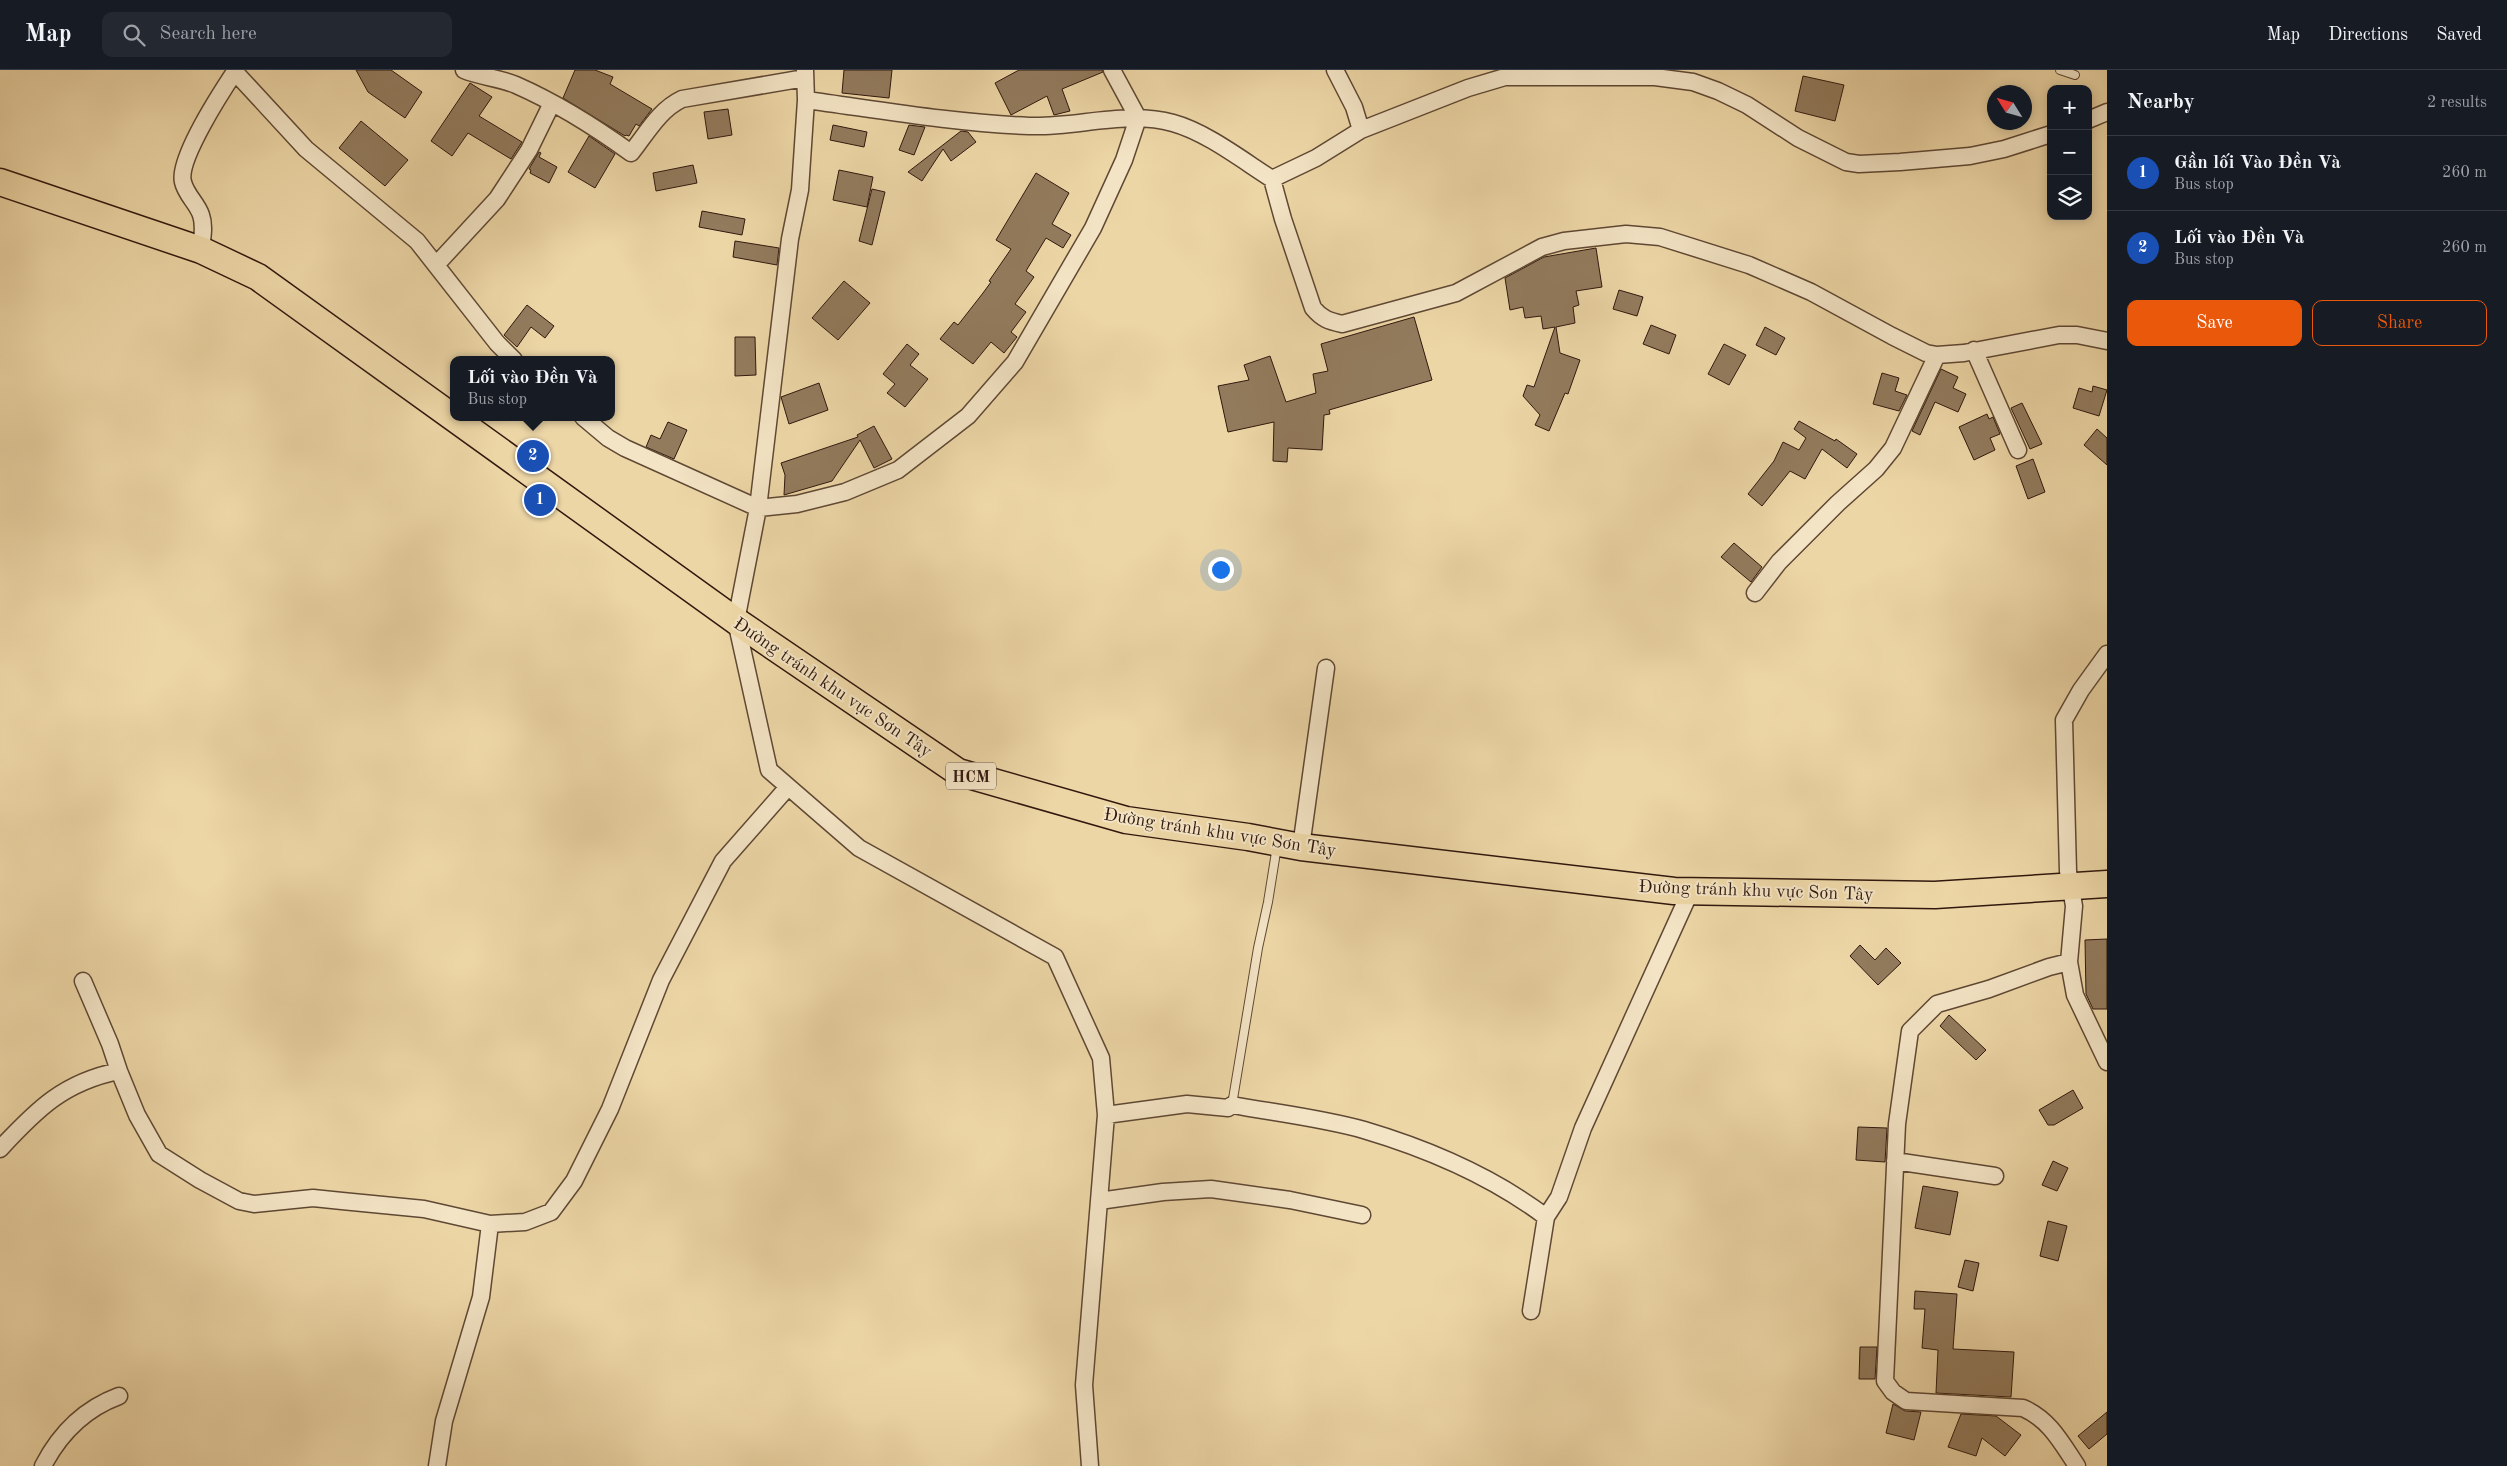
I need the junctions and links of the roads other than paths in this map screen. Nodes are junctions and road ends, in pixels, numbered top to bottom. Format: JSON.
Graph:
{"nodes":[{"id":1,"x":464,"y":70,"type":"edge"},
{"id":2,"x":1112,"y":70,"type":"edge"},
{"id":3,"x":1335,"y":70,"type":"edge"},
{"id":4,"x":2060,"y":70,"type":"edge"},
{"id":5,"x":235,"y":71,"type":"edge"},
{"id":6,"x":805,"y":74,"type":"edge"},
{"id":7,"x":2075,"y":75,"type":"dead end"},
{"id":8,"x":806,"y":100,"type":"junction"},
{"id":9,"x":552,"y":103,"type":"junction"},
{"id":10,"x":2107,"y":112,"type":"edge"},
{"id":11,"x":1138,"y":118,"type":"junction"},
{"id":12,"x":2092,"y":118,"type":"edge"},
{"id":13,"x":1361,"y":130,"type":"junction"},
{"id":14,"x":2047,"y":135,"type":"edge"},
{"id":15,"x":1272,"y":179,"type":"junction"},
{"id":16,"x":0,"y":182,"type":"edge"},
{"id":17,"x":201,"y":250,"type":"junction"},
{"id":18,"x":436,"y":266,"type":"junction"},
{"id":19,"x":2107,"y":340,"type":"edge"},
{"id":20,"x":1974,"y":350,"type":"junction"},
{"id":21,"x":1937,"y":355,"type":"junction"},
{"id":22,"x":510,"y":356,"type":"edge"},
{"id":23,"x":450,"y":415,"type":"edge"},
{"id":24,"x":458,"y":421,"type":"edge"},
{"id":25,"x":589,"y":421,"type":"edge"},
{"id":26,"x":2018,"y":450,"type":"dead end"},
{"id":27,"x":758,"y":508,"type":"junction"},
{"id":28,"x":1755,"y":593,"type":"dead end"},
{"id":29,"x":736,"y":621,"type":"junction"},
{"id":30,"x":2107,"y":654,"type":"edge"},
{"id":31,"x":1326,"y":668,"type":"dead end"},
{"id":32,"x":788,"y":787,"type":"junction"},
{"id":33,"x":1289,"y":845,"type":"junction"},
{"id":34,"x":2107,"y":884,"type":"edge"},
{"id":35,"x":2070,"y":886,"type":"junction"},
{"id":36,"x":1691,"y":890,"type":"junction"},
{"id":37,"x":2069,"y":962,"type":"junction"},
{"id":38,"x":83,"y":981,"type":"dead end"},
{"id":39,"x":2107,"y":1062,"type":"edge"},
{"id":40,"x":119,"y":1070,"type":"junction"},
{"id":41,"x":1232,"y":1105,"type":"junction"},
{"id":42,"x":1106,"y":1115,"type":"junction"},
{"id":43,"x":2,"y":1144,"type":"edge"},
{"id":44,"x":1895,"y":1161,"type":"junction"},
{"id":45,"x":1995,"y":1176,"type":"dead end"},
{"id":46,"x":1099,"y":1201,"type":"junction"},
{"id":47,"x":1362,"y":1215,"type":"dead end"},
{"id":48,"x":1546,"y":1217,"type":"junction"},
{"id":49,"x":490,"y":1224,"type":"junction"},
{"id":50,"x":1531,"y":1311,"type":"dead end"},
{"id":51,"x":119,"y":1396,"type":"dead end"},
{"id":52,"x":43,"y":1466,"type":"edge"},
{"id":53,"x":437,"y":1466,"type":"edge"},
{"id":54,"x":1090,"y":1466,"type":"edge"},
{"id":55,"x":2077,"y":1466,"type":"edge"}],
"edges":[{"from":1,"to":9,"type":"street"},
{"from":2,"to":11,"type":"street"},
{"from":3,"to":13,"type":"street"},
{"from":4,"to":7,"type":"lane"},
{"from":5,"to":17,"type":"street"},
{"from":5,"to":18,"type":"street"},
{"from":6,"to":8,"type":"street"},
{"from":6,"to":9,"type":"street"},
{"from":8,"to":11,"type":"street"},
{"from":8,"to":27,"type":"street"},
{"from":9,"to":18,"type":"street"},
{"from":10,"to":12,"type":"street"},
{"from":11,"to":15,"type":"street"},
{"from":11,"to":27,"type":"street"},
{"from":13,"to":14,"type":"street"},
{"from":13,"to":15,"type":"street"},
{"from":15,"to":21,"type":"street"},
{"from":16,"to":17,"type":"highway","name":"Đường tránh khu vực Sơn Tây","number":"HCM"},
{"from":17,"to":23,"type":"highway","name":"Đường tránh khu vực Sơn Tây","number":"HCM"},
{"from":18,"to":22,"type":"street"},
{"from":19,"to":20,"type":"street"},
{"from":20,"to":21,"type":"street"},
{"from":20,"to":26,"type":"street"},
{"from":21,"to":28,"type":"street"},
{"from":24,"to":29,"type":"highway","name":"Đường tránh khu vực Sơn Tây","number":"HCM"},
{"from":25,"to":27,"type":"street"},
{"from":27,"to":29,"type":"street"},
{"from":29,"to":32,"type":"street"},
{"from":29,"to":33,"type":"highway","name":"Đường tránh khu vực Sơn Tây","number":"HCM"},
{"from":30,"to":35,"type":"street"},
{"from":31,"to":33,"type":"street"},
{"from":32,"to":42,"type":"street"},
{"from":32,"to":49,"type":"street"},
{"from":33,"to":36,"type":"highway","name":"Đường tránh khu vực Sơn Tây","number":"HCM"},
{"from":33,"to":41,"type":"lane"},
{"from":34,"to":35,"type":"highway","name":"Đường tránh khu vực Sơn Tây","number":"HCM"},
{"from":35,"to":36,"type":"highway","name":"Đường tránh khu vực Sơn Tây","number":"HCM"},
{"from":35,"to":37,"type":"street"},
{"from":36,"to":48,"type":"street"},
{"from":37,"to":39,"type":"street"},
{"from":37,"to":44,"type":"street"},
{"from":38,"to":40,"type":"street"},
{"from":40,"to":43,"type":"street"},
{"from":40,"to":49,"type":"street"},
{"from":41,"to":42,"type":"street"},
{"from":41,"to":48,"type":"street"},
{"from":42,"to":46,"type":"street"},
{"from":44,"to":45,"type":"street"},
{"from":44,"to":55,"type":"street"},
{"from":46,"to":47,"type":"street"},
{"from":46,"to":54,"type":"street"},
{"from":48,"to":50,"type":"street"},
{"from":49,"to":53,"type":"street"},
{"from":51,"to":52,"type":"street"}]}
